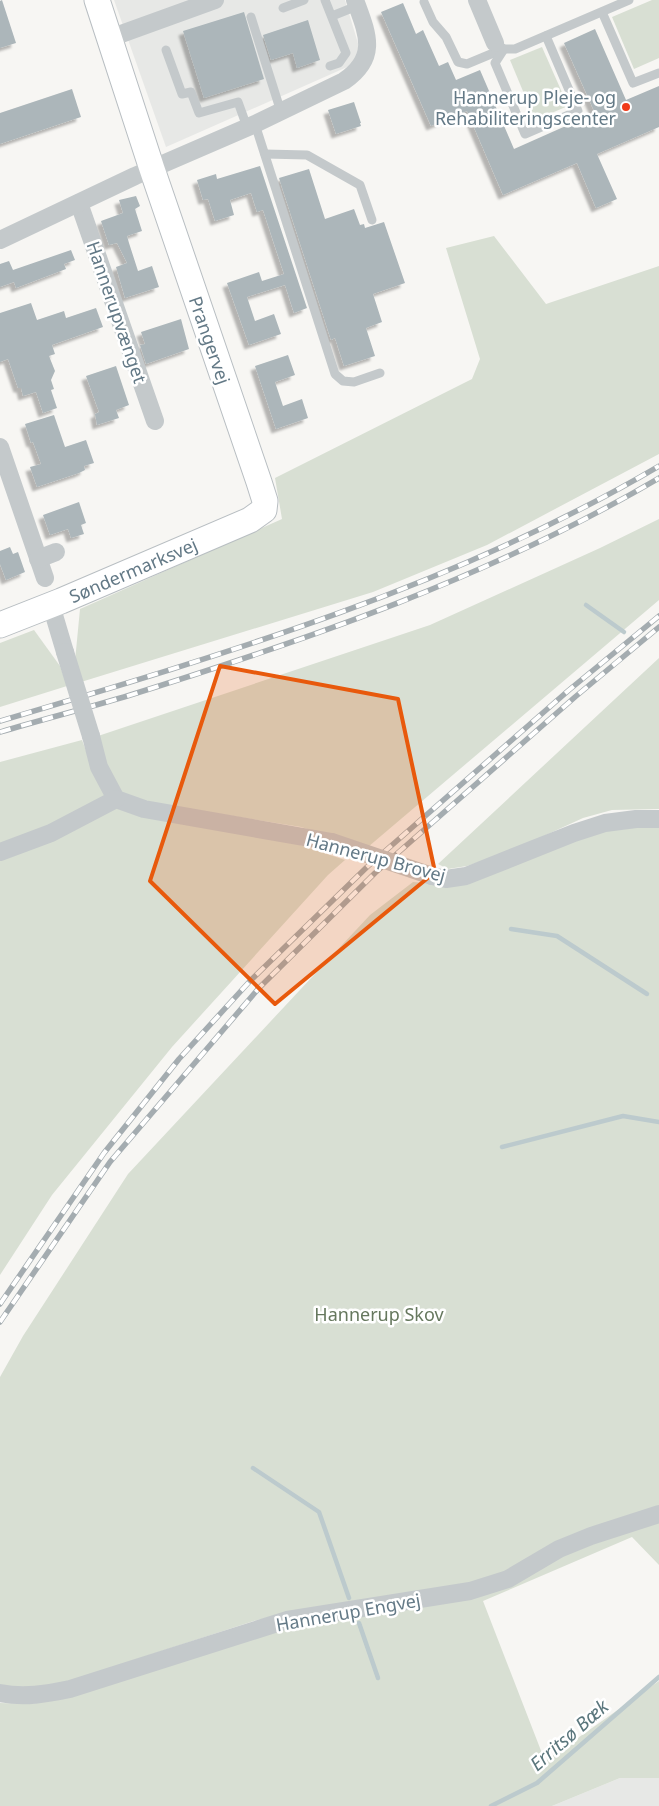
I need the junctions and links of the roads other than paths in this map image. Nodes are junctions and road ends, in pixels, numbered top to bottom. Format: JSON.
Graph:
{"nodes":[{"id":1,"x":96,"y":0,"type":"edge"},
{"id":2,"x":215,"y":0,"type":"edge"},
{"id":3,"x":304,"y":0,"type":"edge"},
{"id":4,"x":325,"y":0,"type":"edge"},
{"id":5,"x":477,"y":0,"type":"edge"},
{"id":6,"x":629,"y":0,"type":"edge"},
{"id":7,"x":424,"y":2,"type":"dead end"},
{"id":8,"x":356,"y":3,"type":"edge"},
{"id":9,"x":283,"y":8,"type":"dead end"},
{"id":10,"x":602,"y":12,"type":"junction"},
{"id":11,"x":332,"y":16,"type":"junction"},
{"id":12,"x":251,"y":17,"type":"dead end"},
{"id":13,"x":546,"y":36,"type":"junction"},
{"id":14,"x":110,"y":38,"type":"junction"},
{"id":15,"x":499,"y":46,"type":"junction"},
{"id":16,"x":166,"y":50,"type":"dead end"},
{"id":17,"x":330,"y":66,"type":"dead end"},
{"id":18,"x":659,"y":73,"type":"edge"},
{"id":19,"x":281,"y":112,"type":"junction"},
{"id":20,"x":251,"y":126,"type":"junction"},
{"id":21,"x":265,"y":154,"type":"junction"},
{"id":22,"x":152,"y":169,"type":"junction"},
{"id":23,"x":79,"y":203,"type":"junction"},
{"id":24,"x":372,"y":220,"type":"dead end"},
{"id":25,"x":0,"y":240,"type":"edge"},
{"id":26,"x":380,"y":373,"type":"dead end"},
{"id":27,"x":155,"y":421,"type":"dead end"},
{"id":28,"x":0,"y":446,"type":"edge"},
{"id":29,"x":264,"y":510,"type":"joint"},
{"id":30,"x":56,"y":552,"type":"dead end"},
{"id":31,"x":38,"y":558,"type":"junction"},
{"id":32,"x":45,"y":578,"type":"dead end"},
{"id":33,"x":51,"y":605,"type":"junction"},
{"id":34,"x":0,"y":625,"type":"edge"},
{"id":35,"x":116,"y":799,"type":"junction"},
{"id":36,"x":659,"y":819,"type":"edge"},
{"id":37,"x":0,"y":852,"type":"edge"},
{"id":38,"x":659,"y":1514,"type":"edge"},
{"id":39,"x":0,"y":1693,"type":"edge"}],
"edges":[{"from":1,"to":14,"type":"street","name":"Prangervej"},
{"from":2,"to":14,"type":"street"},
{"from":3,"to":9,"type":"lane"},
{"from":4,"to":11,"type":"lane"},
{"from":5,"to":15,"type":"street"},
{"from":6,"to":10,"type":"lane"},
{"from":7,"to":15,"type":"lane"},
{"from":8,"to":11,"type":"lane"},
{"from":8,"to":19,"type":"street"},
{"from":10,"to":13,"type":"lane"},
{"from":10,"to":18,"type":"lane"},
{"from":11,"to":17,"type":"lane"},
{"from":12,"to":19,"type":"lane"},
{"from":13,"to":15,"type":"lane"},
{"from":13,"to":15,"type":"lane"},
{"from":14,"to":22,"type":"street","name":"Prangervej"},
{"from":16,"to":20,"type":"lane"},
{"from":19,"to":20,"type":"street"},
{"from":20,"to":21,"type":"lane"},
{"from":20,"to":22,"type":"street"},
{"from":21,"to":24,"type":"lane"},
{"from":21,"to":26,"type":"lane"},
{"from":22,"to":23,"type":"street"},
{"from":22,"to":29,"type":"street","name":"Prangervej"},
{"from":23,"to":25,"type":"street"},
{"from":23,"to":27,"type":"street","name":"Hannerupvænget"},
{"from":28,"to":31,"type":"street"},
{"from":29,"to":33,"type":"street","name":"Søndermarksvej"},
{"from":30,"to":31,"type":"street"},
{"from":31,"to":32,"type":"street"},
{"from":33,"to":34,"type":"street","name":"Søndermarksvej"},
{"from":33,"to":35,"type":"street","bridge":true},
{"from":35,"to":36,"type":"street","name":"Hannerup Brovej","bridge":true},
{"from":35,"to":37,"type":"street"},
{"from":38,"to":39,"type":"street","name":"Hannerup Engvej"}]}
